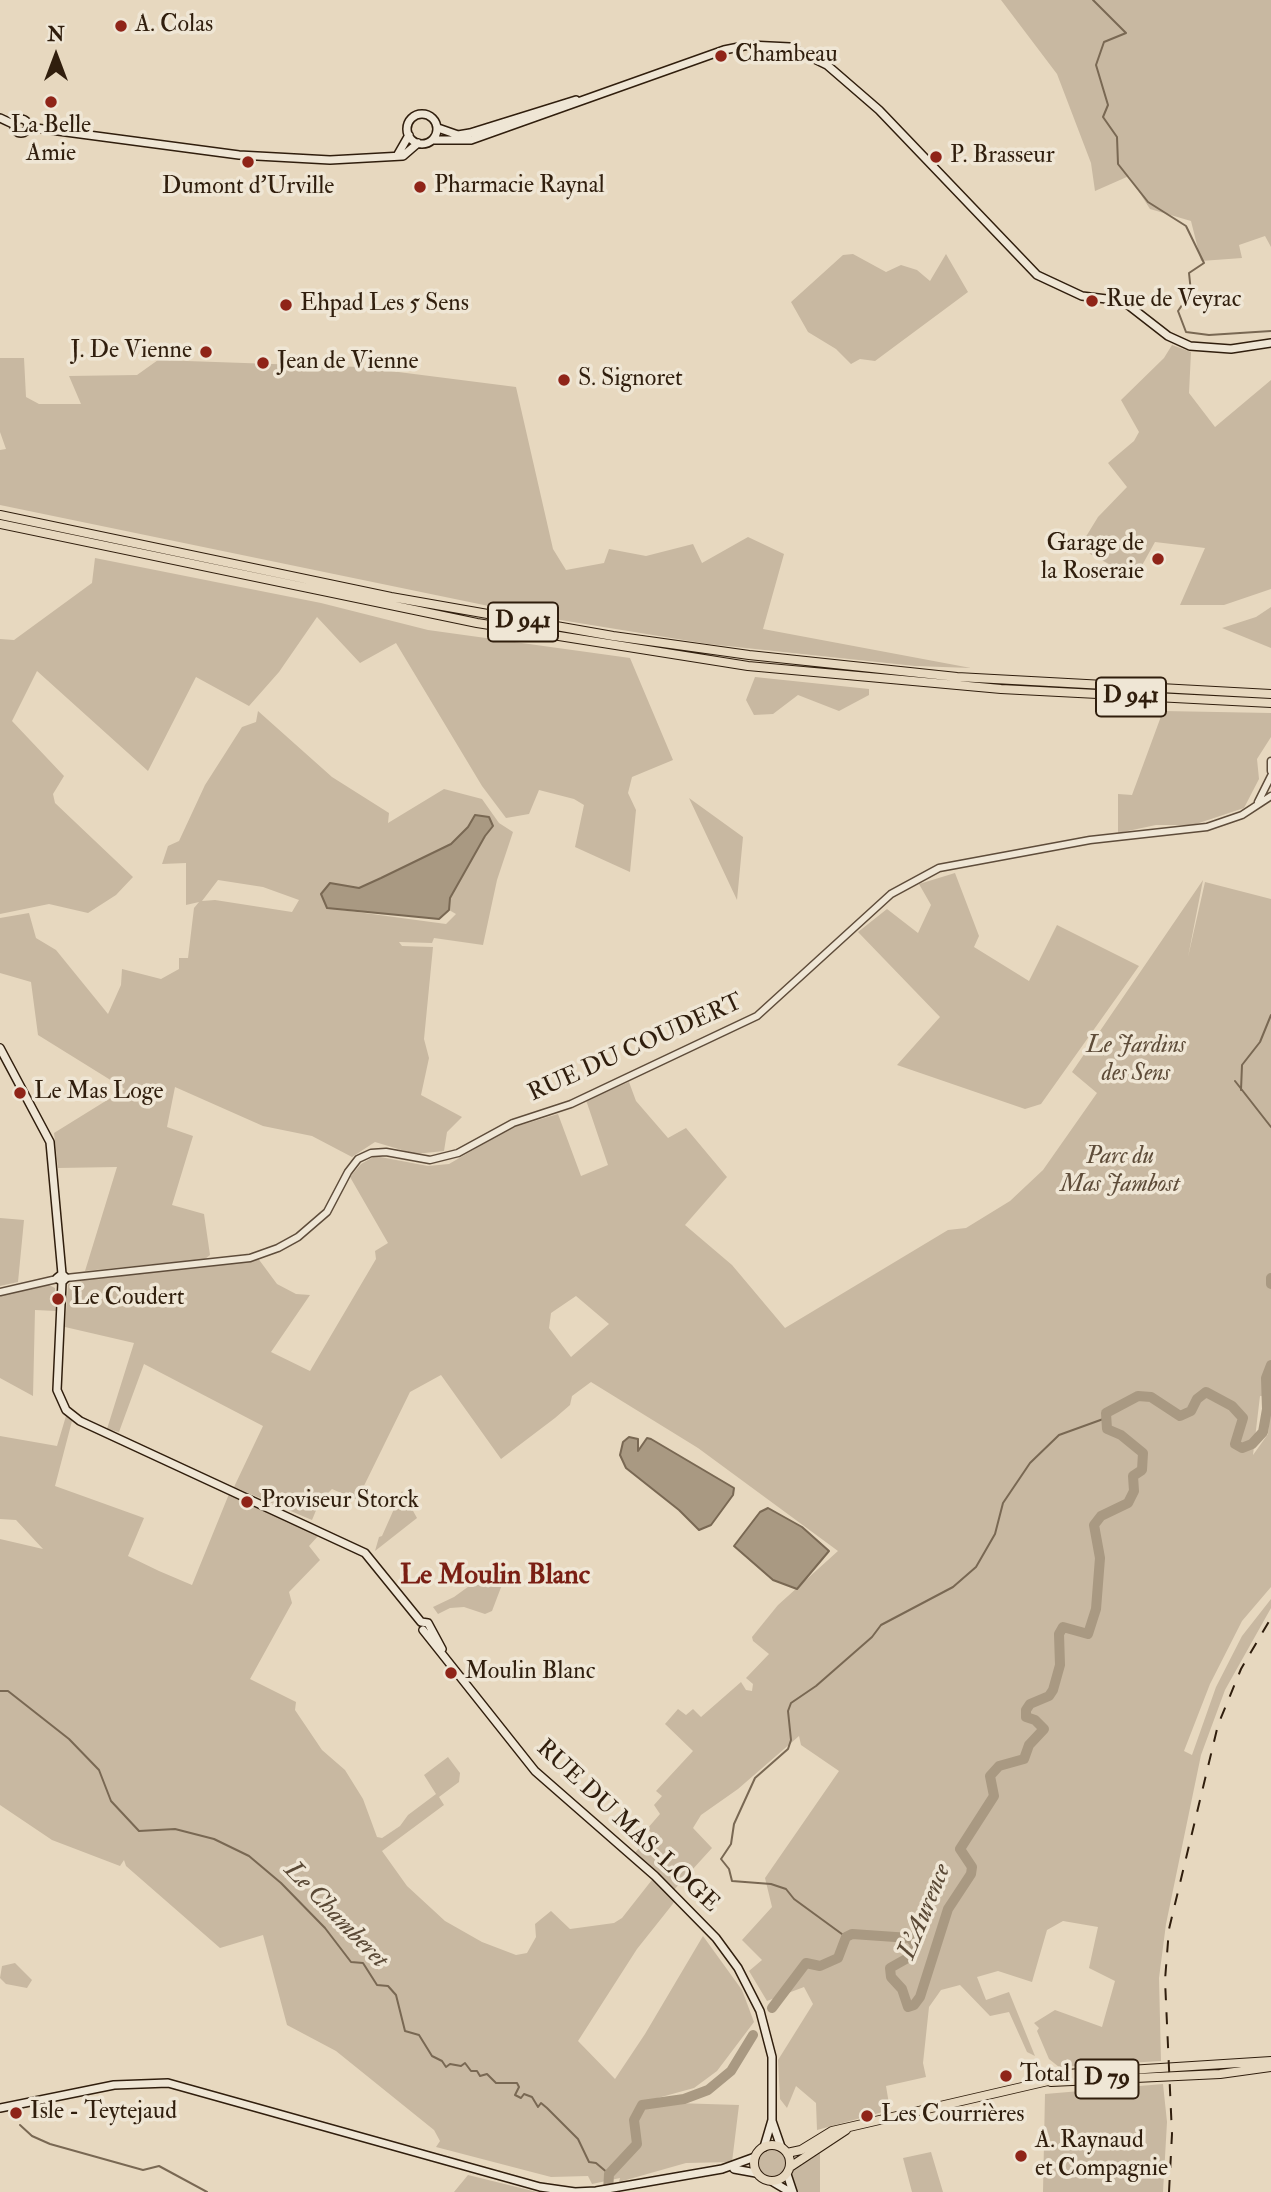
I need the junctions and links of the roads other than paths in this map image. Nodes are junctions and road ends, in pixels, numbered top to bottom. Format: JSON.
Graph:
{"nodes":[{"id":1,"x":580,"y":100,"type":"junction"},
{"id":2,"x":0,"y":118,"type":"edge"},
{"id":3,"x":438,"y":128,"type":"junction"},
{"id":4,"x":409,"y":135,"type":"junction"},
{"id":5,"x":433,"y":140,"type":"junction"},
{"id":6,"x":418,"y":144,"type":"junction"},
{"id":7,"x":397,"y":156,"type":"junction"},
{"id":8,"x":1271,"y":343,"type":"edge"},
{"id":9,"x":0,"y":514,"type":"edge"},
{"id":10,"x":0,"y":524,"type":"edge"},
{"id":11,"x":1271,"y":694,"type":"edge"},
{"id":12,"x":1271,"y":703,"type":"edge"},
{"id":13,"x":1271,"y":761,"type":"edge"},
{"id":14,"x":1271,"y":773,"type":"edge"},
{"id":15,"x":1271,"y":796,"type":"edge"},
{"id":16,"x":1258,"y":804,"type":"junction"},
{"id":17,"x":0,"y":1048,"type":"edge"},
{"id":18,"x":62,"y":1278,"type":"junction"},
{"id":19,"x":0,"y":1292,"type":"edge"},
{"id":20,"x":1271,"y":2061,"type":"edge"},
{"id":21,"x":1271,"y":2067,"type":"edge"},
{"id":22,"x":1166,"y":2073,"type":"junction"},
{"id":23,"x":0,"y":2108,"type":"edge"},
{"id":24,"x":772,"y":2120,"type":"junction"},
{"id":25,"x":851,"y":2127,"type":"junction"},
{"id":26,"x":764,"y":2147,"type":"junction"},
{"id":27,"x":784,"y":2150,"type":"junction"},
{"id":28,"x":755,"y":2157,"type":"junction"},
{"id":29,"x":722,"y":2169,"type":"junction"},
{"id":30,"x":789,"y":2170,"type":"junction"},
{"id":31,"x":757,"y":2173,"type":"junction"},
{"id":32,"x":773,"y":2182,"type":"junction"},
{"id":33,"x":596,"y":2191,"type":"edge"},
{"id":34,"x":792,"y":2192,"type":"edge"}],
"edges":[{"from":1,"to":3,"type":"main road"},
{"from":1,"to":5,"type":"main road"},
{"from":1,"to":8,"type":"main road"},
{"from":2,"to":7,"type":"main road"},
{"from":3,"to":4,"type":"main road"},
{"from":3,"to":5,"type":"main road"},
{"from":4,"to":6,"type":"main road"},
{"from":4,"to":7,"type":"main road"},
{"from":5,"to":6,"type":"main road"},
{"from":6,"to":7,"type":"main road"},
{"from":9,"to":11,"type":"main road","number":"D 941"},
{"from":10,"to":12,"type":"main road","number":"D 941"},
{"from":13,"to":14,"type":"street"},
{"from":14,"to":16,"type":"street"},
{"from":15,"to":16,"type":"street","name":"RUE DU COUDERT"},
{"from":16,"to":18,"type":"street","name":"RUE DU COUDERT"},
{"from":17,"to":18,"type":"main road","name":"RUE DU MAS-LOGE"},
{"from":18,"to":19,"type":"street","name":"RUE DU COUDERT"},
{"from":18,"to":24,"type":"main road","name":"RUE DU MAS-LOGE"},
{"from":20,"to":22,"type":"main road","number":"D 79"},
{"from":21,"to":22,"type":"main road","number":"D 79"},
{"from":22,"to":25,"type":"main road","number":"D 79"},
{"from":23,"to":33,"type":"main road"},
{"from":24,"to":26,"type":"main road","name":"RUE DU MAS-LOGE"},
{"from":24,"to":27,"type":"main road","name":"RUE DU MAS-LOGE"},
{"from":25,"to":27,"type":"main road","number":"D 79"},
{"from":25,"to":30,"type":"main road","number":"D 79"},
{"from":26,"to":27,"type":"main road"},
{"from":26,"to":28,"type":"main road"},
{"from":27,"to":30,"type":"main road"},
{"from":28,"to":29,"type":"main road"},
{"from":28,"to":31,"type":"main road"},
{"from":29,"to":31,"type":"main road"},
{"from":29,"to":33,"type":"main road"},
{"from":30,"to":32,"type":"main road"},
{"from":30,"to":34,"type":"main road"},
{"from":31,"to":32,"type":"main road"},
{"from":32,"to":34,"type":"main road"}]}
